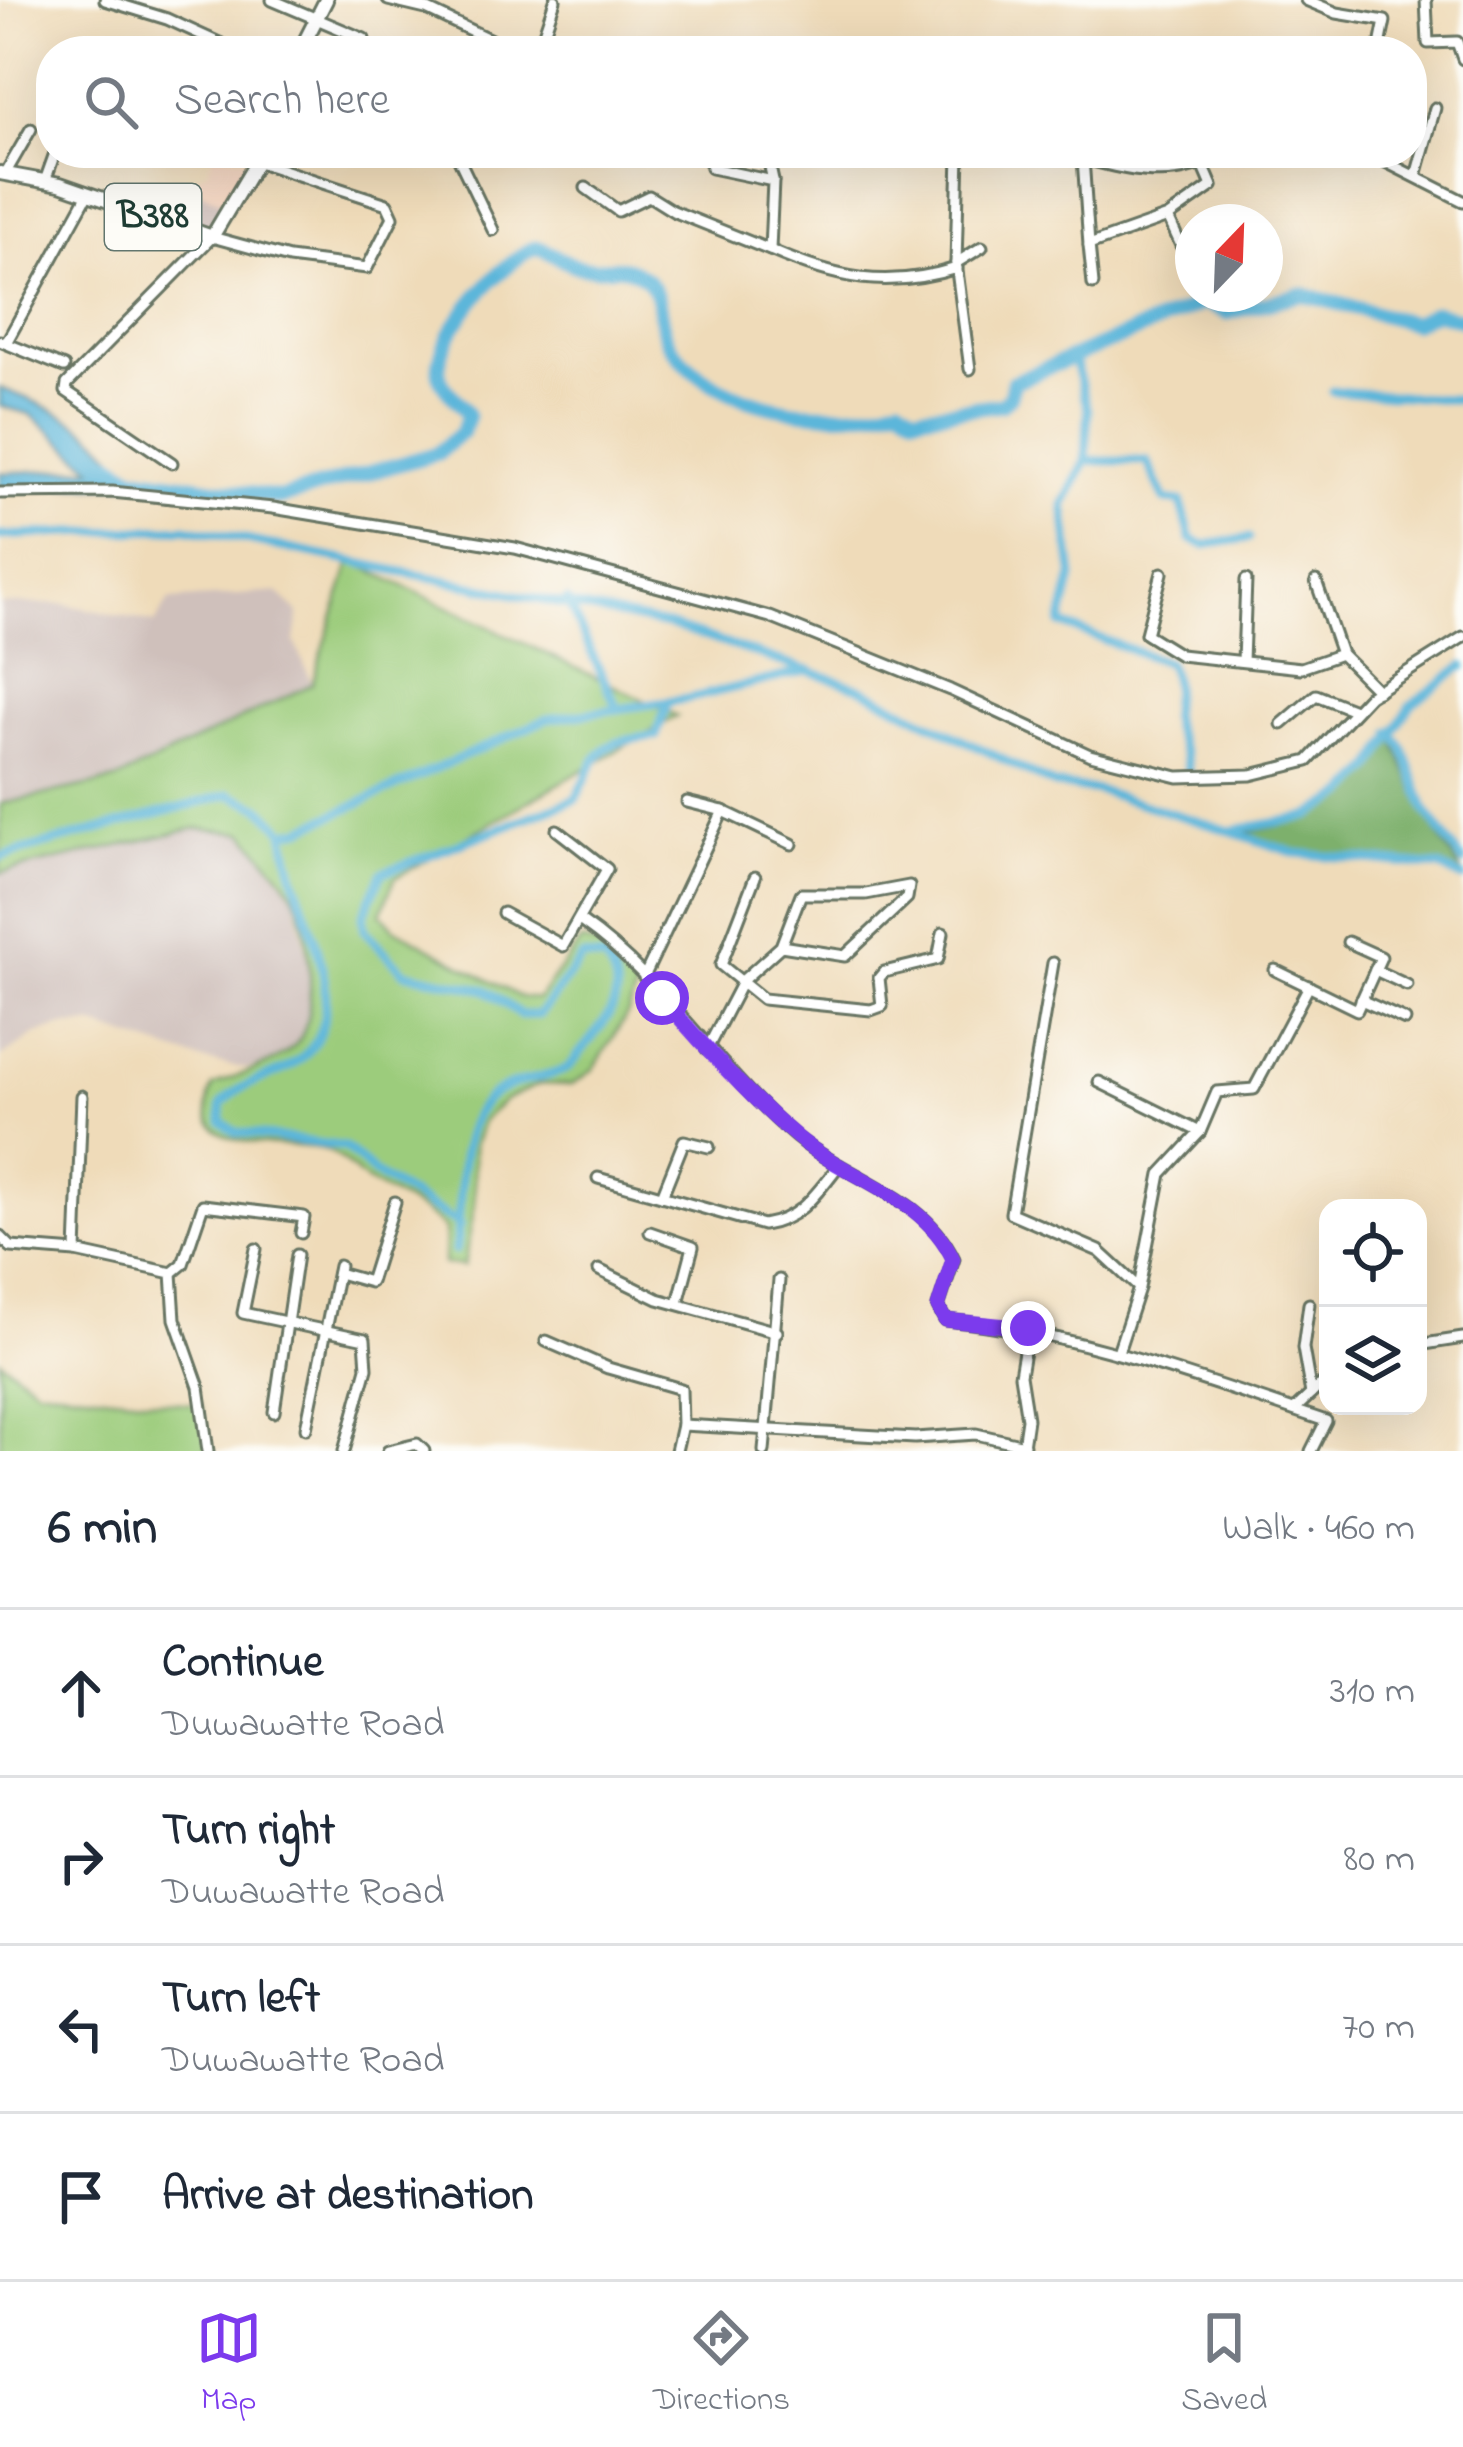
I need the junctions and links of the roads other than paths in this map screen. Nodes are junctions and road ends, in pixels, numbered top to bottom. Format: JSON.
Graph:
{"nodes":[{"id":1,"x":104,"y":0,"type":"edge"},
{"id":2,"x":272,"y":0,"type":"edge"},
{"id":3,"x":326,"y":0,"type":"edge"},
{"id":4,"x":388,"y":0,"type":"edge"},
{"id":5,"x":555,"y":0,"type":"edge"},
{"id":6,"x":1306,"y":0,"type":"edge"},
{"id":7,"x":1358,"y":0,"type":"edge"},
{"id":8,"x":1426,"y":0,"type":"edge"},
{"id":9,"x":1359,"y":14,"type":"junction"},
{"id":10,"x":312,"y":21,"type":"junction"},
{"id":11,"x":204,"y":36,"type":"edge"},
{"id":12,"x":306,"y":36,"type":"edge"},
{"id":13,"x":355,"y":36,"type":"edge"},
{"id":14,"x":483,"y":36,"type":"edge"},
{"id":15,"x":543,"y":36,"type":"edge"},
{"id":16,"x":1382,"y":36,"type":"edge"},
{"id":17,"x":1463,"y":59,"type":"edge"},
{"id":18,"x":1435,"y":108,"type":"dead end"},
{"id":19,"x":31,"y":129,"type":"dead end"},
{"id":20,"x":1427,"y":137,"type":"edge"},
{"id":21,"x":50,"y":168,"type":"edge"},
{"id":22,"x":253,"y":168,"type":"edge"},
{"id":23,"x":290,"y":168,"type":"edge"},
{"id":24,"x":463,"y":168,"type":"edge"},
{"id":25,"x":711,"y":168,"type":"dead end"},
{"id":26,"x":770,"y":168,"type":"edge"},
{"id":27,"x":959,"y":168,"type":"edge"},
{"id":28,"x":1084,"y":168,"type":"edge"},
{"id":29,"x":1126,"y":168,"type":"edge"},
{"id":30,"x":1170,"y":168,"type":"edge"},
{"id":31,"x":1204,"y":168,"type":"edge"},
{"id":32,"x":1403,"y":168,"type":"edge"},
{"id":33,"x":1418,"y":168,"type":"edge"},
{"id":34,"x":2,"y":173,"type":"edge"},
{"id":35,"x":1416,"y":176,"type":"junction"},
{"id":36,"x":45,"y":181,"type":"junction"},
{"id":37,"x":773,"y":181,"type":"junction"},
{"id":38,"x":586,"y":188,"type":"dead end"},
{"id":39,"x":88,"y":194,"type":"junction"},
{"id":40,"x":1463,"y":201,"type":"edge"},
{"id":41,"x":1168,"y":217,"type":"junction"},
{"id":42,"x":493,"y":230,"type":"dead end"},
{"id":43,"x":1175,"y":232,"type":"edge"},
{"id":44,"x":212,"y":237,"type":"junction"},
{"id":45,"x":1088,"y":245,"type":"junction"},
{"id":46,"x":982,"y":247,"type":"dead end"},
{"id":47,"x":770,"y":250,"type":"junction"},
{"id":48,"x":957,"y":266,"type":"junction"},
{"id":49,"x":1093,"y":284,"type":"dead end"},
{"id":50,"x":3,"y":342,"type":"edge"},
{"id":51,"x":64,"y":367,"type":"dead end"},
{"id":52,"x":970,"y":369,"type":"dead end"},
{"id":53,"x":172,"y":463,"type":"dead end"},
{"id":54,"x":0,"y":493,"type":"edge"},
{"id":55,"x":1162,"y":573,"type":"dead end"},
{"id":56,"x":1246,"y":580,"type":"dead end"},
{"id":57,"x":1316,"y":581,"type":"dead end"},
{"id":58,"x":1463,"y":638,"type":"edge"},
{"id":59,"x":1341,"y":655,"type":"junction"},
{"id":60,"x":1243,"y":661,"type":"junction"},
{"id":61,"x":1378,"y":691,"type":"junction"},
{"id":62,"x":1354,"y":710,"type":"junction"},
{"id":63,"x":1282,"y":724,"type":"dead end"},
{"id":64,"x":687,"y":802,"type":"dead end"},
{"id":65,"x":723,"y":811,"type":"junction"},
{"id":66,"x":556,"y":830,"type":"dead end"},
{"id":67,"x":792,"y":844,"type":"dead end"},
{"id":68,"x":755,"y":877,"type":"dead end"},
{"id":69,"x":503,"y":913,"type":"dead end"},
{"id":70,"x":582,"y":922,"type":"junction"},
{"id":71,"x":943,"y":933,"type":"dead end"},
{"id":72,"x":1348,"y":942,"type":"dead end"},
{"id":73,"x":781,"y":946,"type":"junction"},
{"id":74,"x":1053,"y":963,"type":"dead end"},
{"id":75,"x":1275,"y":970,"type":"dead end"},
{"id":76,"x":1375,"y":970,"type":"junction"},
{"id":77,"x":644,"y":977,"type":"junction"},
{"id":78,"x":743,"y":980,"type":"junction"},
{"id":79,"x":1407,"y":985,"type":"dead end"},
{"id":80,"x":1309,"y":986,"type":"junction"},
{"id":81,"x":1361,"y":1000,"type":"junction"},
{"id":82,"x":1405,"y":1020,"type":"dead end"},
{"id":83,"x":707,"y":1049,"type":"junction"},
{"id":84,"x":1099,"y":1082,"type":"dead end"},
{"id":85,"x":82,"y":1096,"type":"dead end"},
{"id":86,"x":1199,"y":1132,"type":"junction"},
{"id":87,"x":709,"y":1147,"type":"dead end"},
{"id":88,"x":838,"y":1165,"type":"junction"},
{"id":89,"x":598,"y":1178,"type":"dead end"},
{"id":90,"x":662,"y":1196,"type":"junction"},
{"id":91,"x":395,"y":1202,"type":"dead end"},
{"id":92,"x":650,"y":1232,"type":"dead end"},
{"id":93,"x":302,"y":1233,"type":"dead end"},
{"id":94,"x":0,"y":1236,"type":"edge"},
{"id":95,"x":256,"y":1249,"type":"dead end"},
{"id":96,"x":76,"y":1252,"type":"junction"},
{"id":97,"x":297,"y":1255,"type":"dead end"},
{"id":98,"x":599,"y":1270,"type":"dead end"},
{"id":99,"x":172,"y":1273,"type":"junction"},
{"id":100,"x":779,"y":1280,"type":"dead end"},
{"id":101,"x":1139,"y":1288,"type":"junction"},
{"id":102,"x":678,"y":1303,"type":"junction"},
{"id":103,"x":1309,"y":1304,"type":"dead end"},
{"id":104,"x":284,"y":1320,"type":"junction"},
{"id":105,"x":1028,"y":1328,"type":"junction"},
{"id":106,"x":328,"y":1330,"type":"junction"},
{"id":107,"x":778,"y":1332,"type":"junction"},
{"id":108,"x":1463,"y":1338,"type":"edge"},
{"id":109,"x":545,"y":1341,"type":"dead end"},
{"id":110,"x":1427,"y":1344,"type":"edge"},
{"id":111,"x":1119,"y":1349,"type":"junction"},
{"id":112,"x":1319,"y":1386,"type":"edge"},
{"id":113,"x":1311,"y":1394,"type":"junction"},
{"id":114,"x":1294,"y":1410,"type":"junction"},
{"id":115,"x":274,"y":1412,"type":"dead end"},
{"id":116,"x":682,"y":1425,"type":"junction"},
{"id":117,"x":306,"y":1428,"type":"dead end"},
{"id":118,"x":765,"y":1430,"type":"junction"},
{"id":119,"x":945,"y":1436,"type":"junction"},
{"id":120,"x":1023,"y":1448,"type":"edge"},
{"id":121,"x":208,"y":1451,"type":"edge"},
{"id":122,"x":344,"y":1451,"type":"edge"},
{"id":123,"x":388,"y":1451,"type":"edge"},
{"id":124,"x":424,"y":1451,"type":"edge"},
{"id":125,"x":676,"y":1451,"type":"edge"},
{"id":126,"x":764,"y":1451,"type":"edge"},
{"id":127,"x":944,"y":1451,"type":"edge"},
{"id":128,"x":1310,"y":1451,"type":"edge"}],
"edges":[{"from":1,"to":11,"type":"street"},
{"from":2,"to":10,"type":"street"},
{"from":3,"to":10,"type":"main road"},
{"from":4,"to":14,"type":"street"},
{"from":5,"to":15,"type":"street"},
{"from":6,"to":9,"type":"street"},
{"from":7,"to":9,"type":"street"},
{"from":8,"to":17,"type":"street"},
{"from":9,"to":16,"type":"street"},
{"from":10,"to":12,"type":"main road"},
{"from":10,"to":13,"type":"street"},
{"from":18,"to":20,"type":"street"},
{"from":19,"to":34,"type":"street"},
{"from":21,"to":36,"type":"street"},
{"from":22,"to":44,"type":"main road","number":"B388"},
{"from":23,"to":44,"type":"street"},
{"from":24,"to":42,"type":"street"},
{"from":25,"to":37,"type":"street"},
{"from":26,"to":37,"type":"street"},
{"from":27,"to":48,"type":"street"},
{"from":28,"to":45,"type":"street"},
{"from":29,"to":30,"type":"street"},
{"from":31,"to":41,"type":"street"},
{"from":32,"to":35,"type":"street"},
{"from":33,"to":35,"type":"street"},
{"from":34,"to":36,"type":"main road","number":"B388"},
{"from":35,"to":40,"type":"street"},
{"from":36,"to":39,"type":"main road","number":"B388"},
{"from":37,"to":47,"type":"street"},
{"from":38,"to":47,"type":"street"},
{"from":39,"to":44,"type":"main road","number":"B388"},
{"from":39,"to":50,"type":"street"},
{"from":41,"to":43,"type":"street"},
{"from":41,"to":45,"type":"street"},
{"from":44,"to":53,"type":"street"},
{"from":45,"to":49,"type":"street"},
{"from":46,"to":48,"type":"street"},
{"from":47,"to":48,"type":"street"},
{"from":48,"to":52,"type":"street"},
{"from":50,"to":51,"type":"street"},
{"from":54,"to":62,"type":"street"},
{"from":55,"to":60,"type":"street"},
{"from":56,"to":60,"type":"street"},
{"from":57,"to":59,"type":"street"},
{"from":58,"to":61,"type":"street"},
{"from":59,"to":60,"type":"street"},
{"from":59,"to":61,"type":"street"},
{"from":61,"to":62,"type":"street"},
{"from":62,"to":63,"type":"street"},
{"from":64,"to":65,"type":"street"},
{"from":65,"to":67,"type":"street"},
{"from":65,"to":77,"type":"street"},
{"from":66,"to":70,"type":"street"},
{"from":68,"to":78,"type":"street"},
{"from":69,"to":70,"type":"street"},
{"from":70,"to":77,"type":"street"},
{"from":71,"to":78,"type":"street"},
{"from":72,"to":76,"type":"street"},
{"from":73,"to":73,"type":"street"},
{"from":73,"to":78,"type":"street"},
{"from":74,"to":101,"type":"street"},
{"from":75,"to":80,"type":"street"},
{"from":76,"to":79,"type":"street"},
{"from":76,"to":81,"type":"street"},
{"from":77,"to":83,"type":"street"},
{"from":78,"to":83,"type":"street"},
{"from":80,"to":81,"type":"street"},
{"from":80,"to":86,"type":"street"},
{"from":81,"to":82,"type":"street"},
{"from":83,"to":88,"type":"street"},
{"from":84,"to":86,"type":"street"},
{"from":85,"to":96,"type":"street"},
{"from":86,"to":101,"type":"street"},
{"from":87,"to":90,"type":"street"},
{"from":88,"to":90,"type":"street"},
{"from":88,"to":105,"type":"street"},
{"from":89,"to":90,"type":"street"},
{"from":91,"to":106,"type":"street"},
{"from":92,"to":102,"type":"street"},
{"from":93,"to":99,"type":"street"},
{"from":94,"to":96,"type":"street"},
{"from":95,"to":104,"type":"street"},
{"from":96,"to":99,"type":"street"},
{"from":97,"to":104,"type":"street"},
{"from":98,"to":102,"type":"street"},
{"from":99,"to":121,"type":"street"},
{"from":100,"to":107,"type":"street"},
{"from":101,"to":111,"type":"street"},
{"from":102,"to":107,"type":"street"},
{"from":103,"to":113,"type":"street"},
{"from":104,"to":106,"type":"street"},
{"from":104,"to":115,"type":"street"},
{"from":105,"to":111,"type":"street"},
{"from":105,"to":120,"type":"street"},
{"from":106,"to":117,"type":"street"},
{"from":106,"to":122,"type":"street"},
{"from":107,"to":118,"type":"street"},
{"from":108,"to":110,"type":"street"},
{"from":109,"to":116,"type":"street"},
{"from":111,"to":114,"type":"street"},
{"from":112,"to":113,"type":"street"},
{"from":113,"to":114,"type":"street"},
{"from":114,"to":128,"type":"street"},
{"from":116,"to":118,"type":"street"},
{"from":116,"to":125,"type":"street"},
{"from":118,"to":119,"type":"street"},
{"from":118,"to":126,"type":"street"},
{"from":119,"to":120,"type":"street"},
{"from":119,"to":127,"type":"street"},
{"from":123,"to":124,"type":"street"}]}
